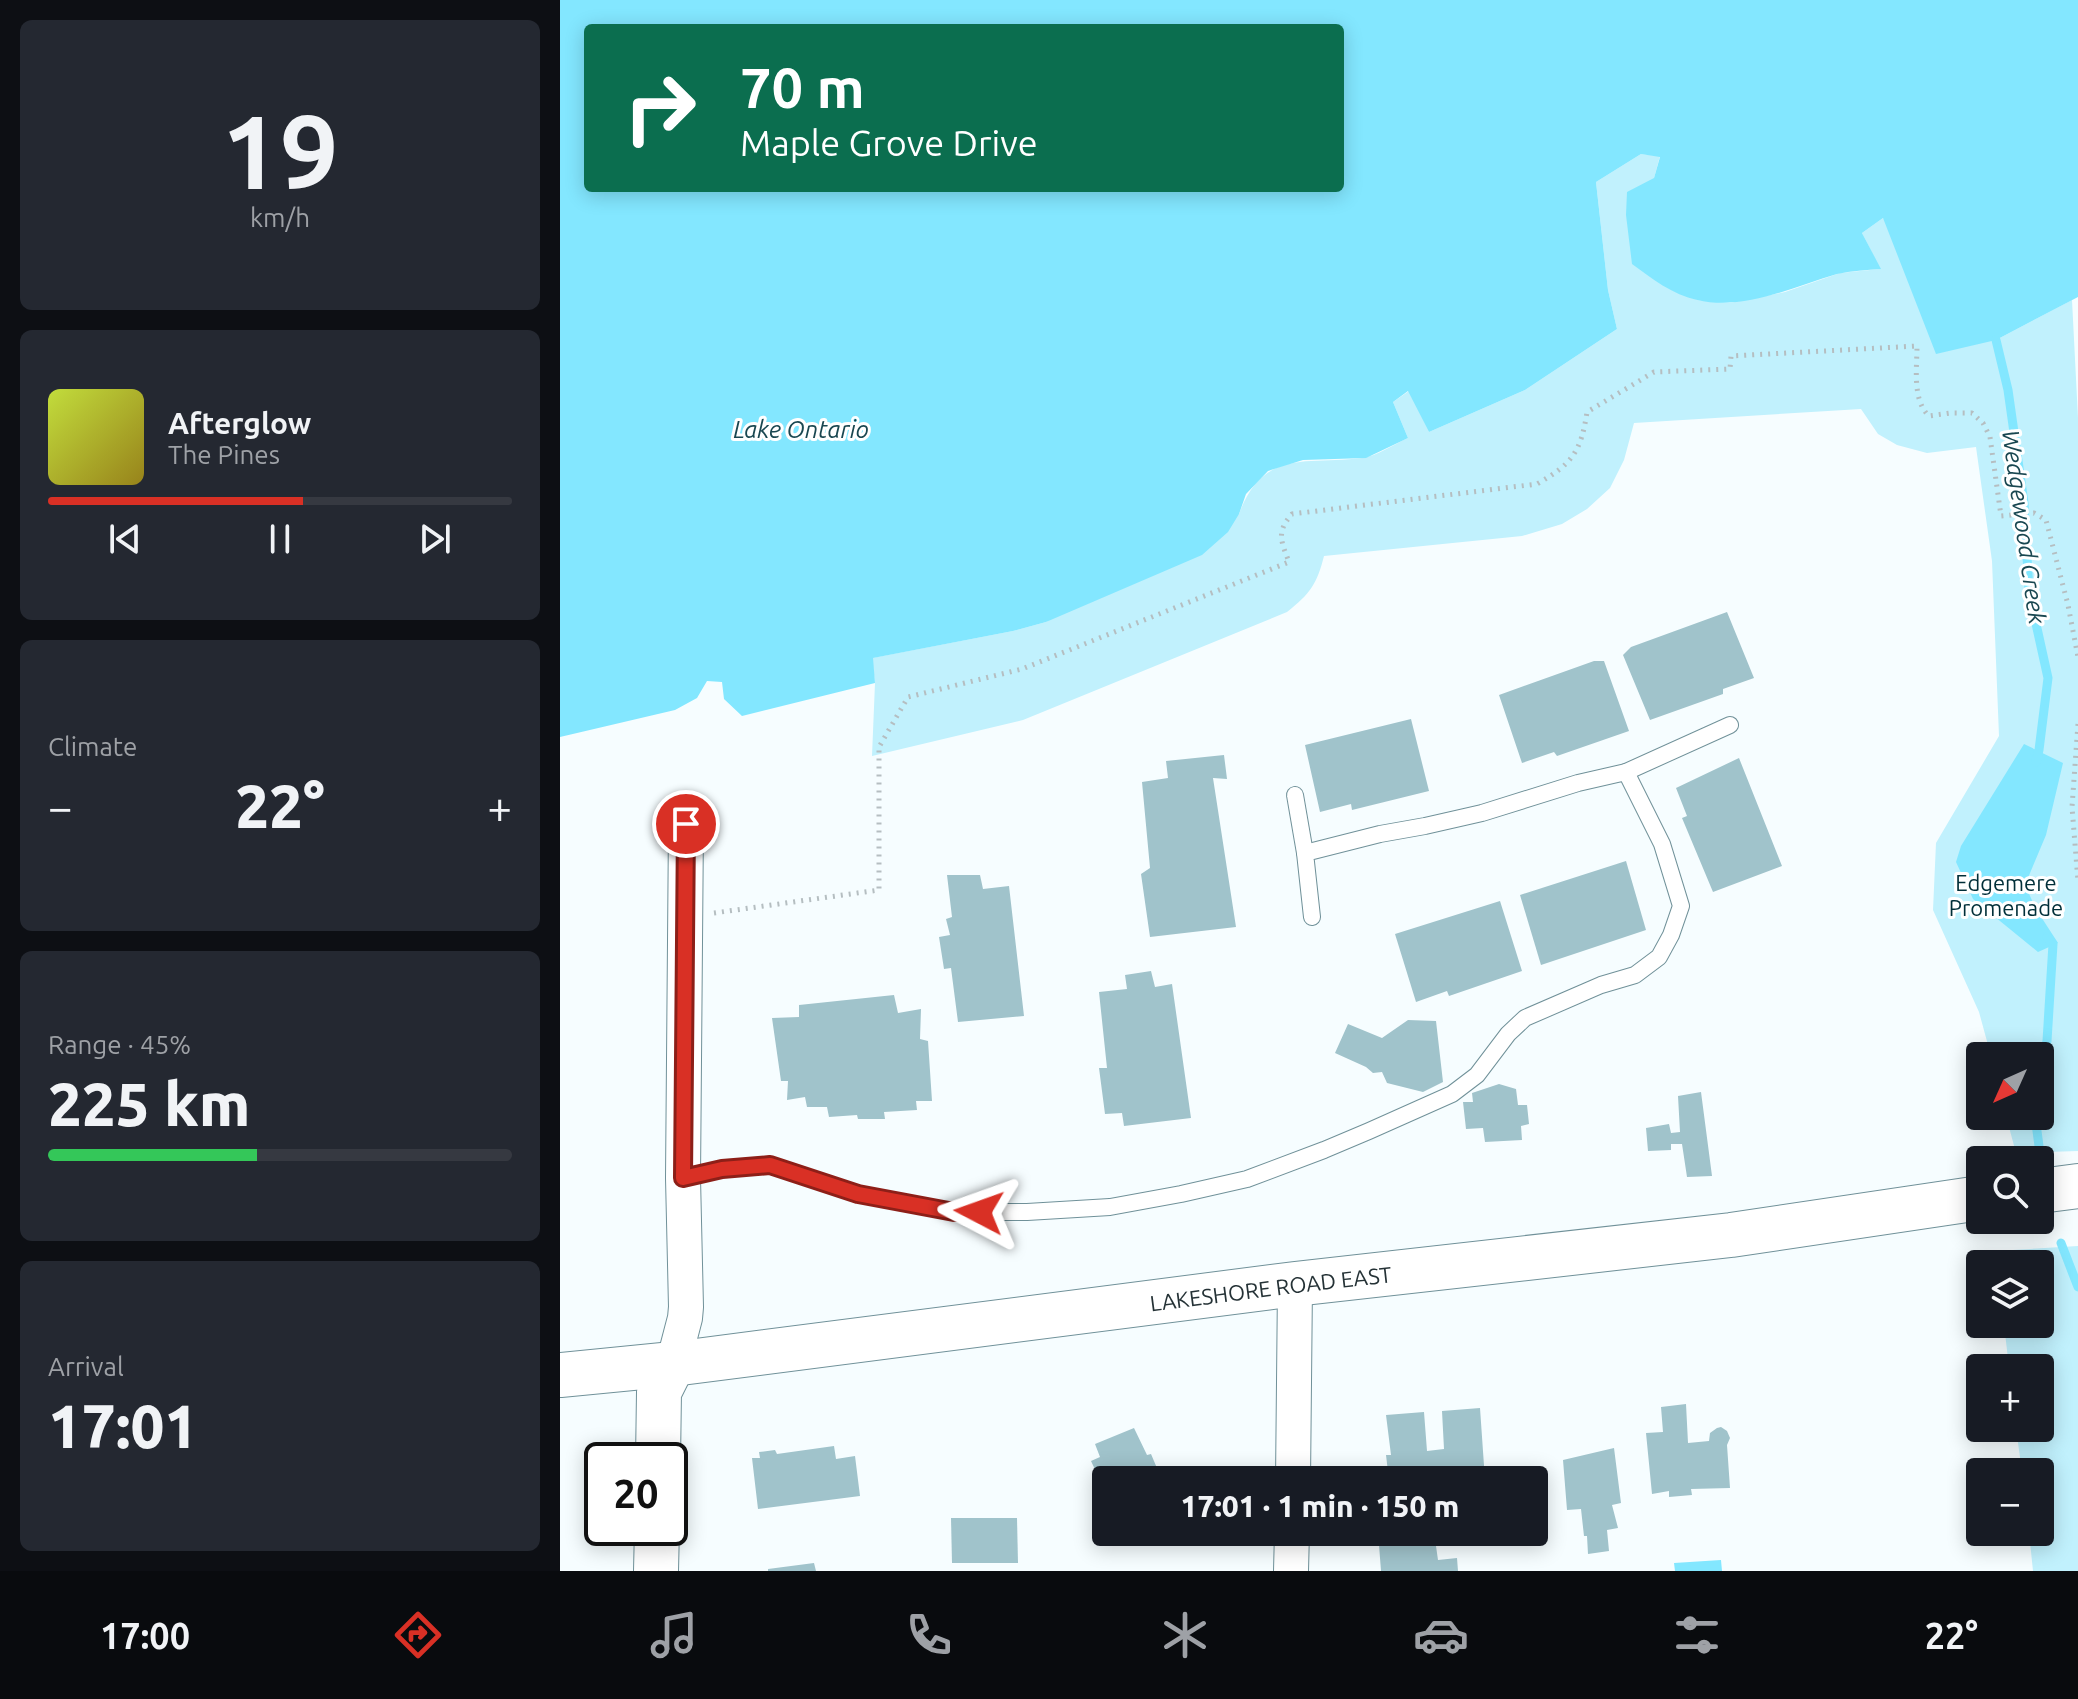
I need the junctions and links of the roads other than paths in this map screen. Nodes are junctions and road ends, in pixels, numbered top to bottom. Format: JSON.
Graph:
{"nodes":[{"id":1,"x":1730,"y":725,"type":"dead end"},
{"id":2,"x":1626,"y":772,"type":"junction"},
{"id":3,"x":1295,"y":795,"type":"dead end"},
{"id":4,"x":686,"y":824,"type":"dead end"},
{"id":5,"x":1305,"y":853,"type":"junction"},
{"id":6,"x":1312,"y":917,"type":"dead end"},
{"id":7,"x":683,"y":1178,"type":"junction"},
{"id":8,"x":2078,"y":1186,"type":"edge"},
{"id":9,"x":2054,"y":1189,"type":"edge"},
{"id":10,"x":1966,"y":1200,"type":"edge"},
{"id":11,"x":1295,"y":1284,"type":"junction"},
{"id":12,"x":673,"y":1364,"type":"junction"},
{"id":13,"x":560,"y":1375,"type":"edge"},
{"id":14,"x":658,"y":1442,"type":"edge"},
{"id":15,"x":1293,"y":1466,"type":"edge"},
{"id":16,"x":657,"y":1546,"type":"edge"},
{"id":17,"x":1292,"y":1546,"type":"edge"},
{"id":18,"x":656,"y":1571,"type":"edge"},
{"id":19,"x":1291,"y":1571,"type":"edge"}],
"edges":[{"from":1,"to":2,"type":"lane"},
{"from":2,"to":5,"type":"lane"},
{"from":2,"to":7,"type":"lane"},
{"from":3,"to":5,"type":"lane"},
{"from":4,"to":7,"type":"street"},
{"from":5,"to":6,"type":"lane"},
{"from":7,"to":12,"type":"street"},
{"from":8,"to":9,"type":"main road"},
{"from":10,"to":11,"type":"main road","name":"LAKESHORE ROAD EAST"},
{"from":11,"to":12,"type":"main road","name":"LAKESHORE ROAD EAST"},
{"from":11,"to":15,"type":"street"},
{"from":12,"to":13,"type":"main road","name":"LAKESHORE ROAD EAST"},
{"from":12,"to":14,"type":"main road"},
{"from":16,"to":18,"type":"main road"},
{"from":17,"to":19,"type":"street"}]}
